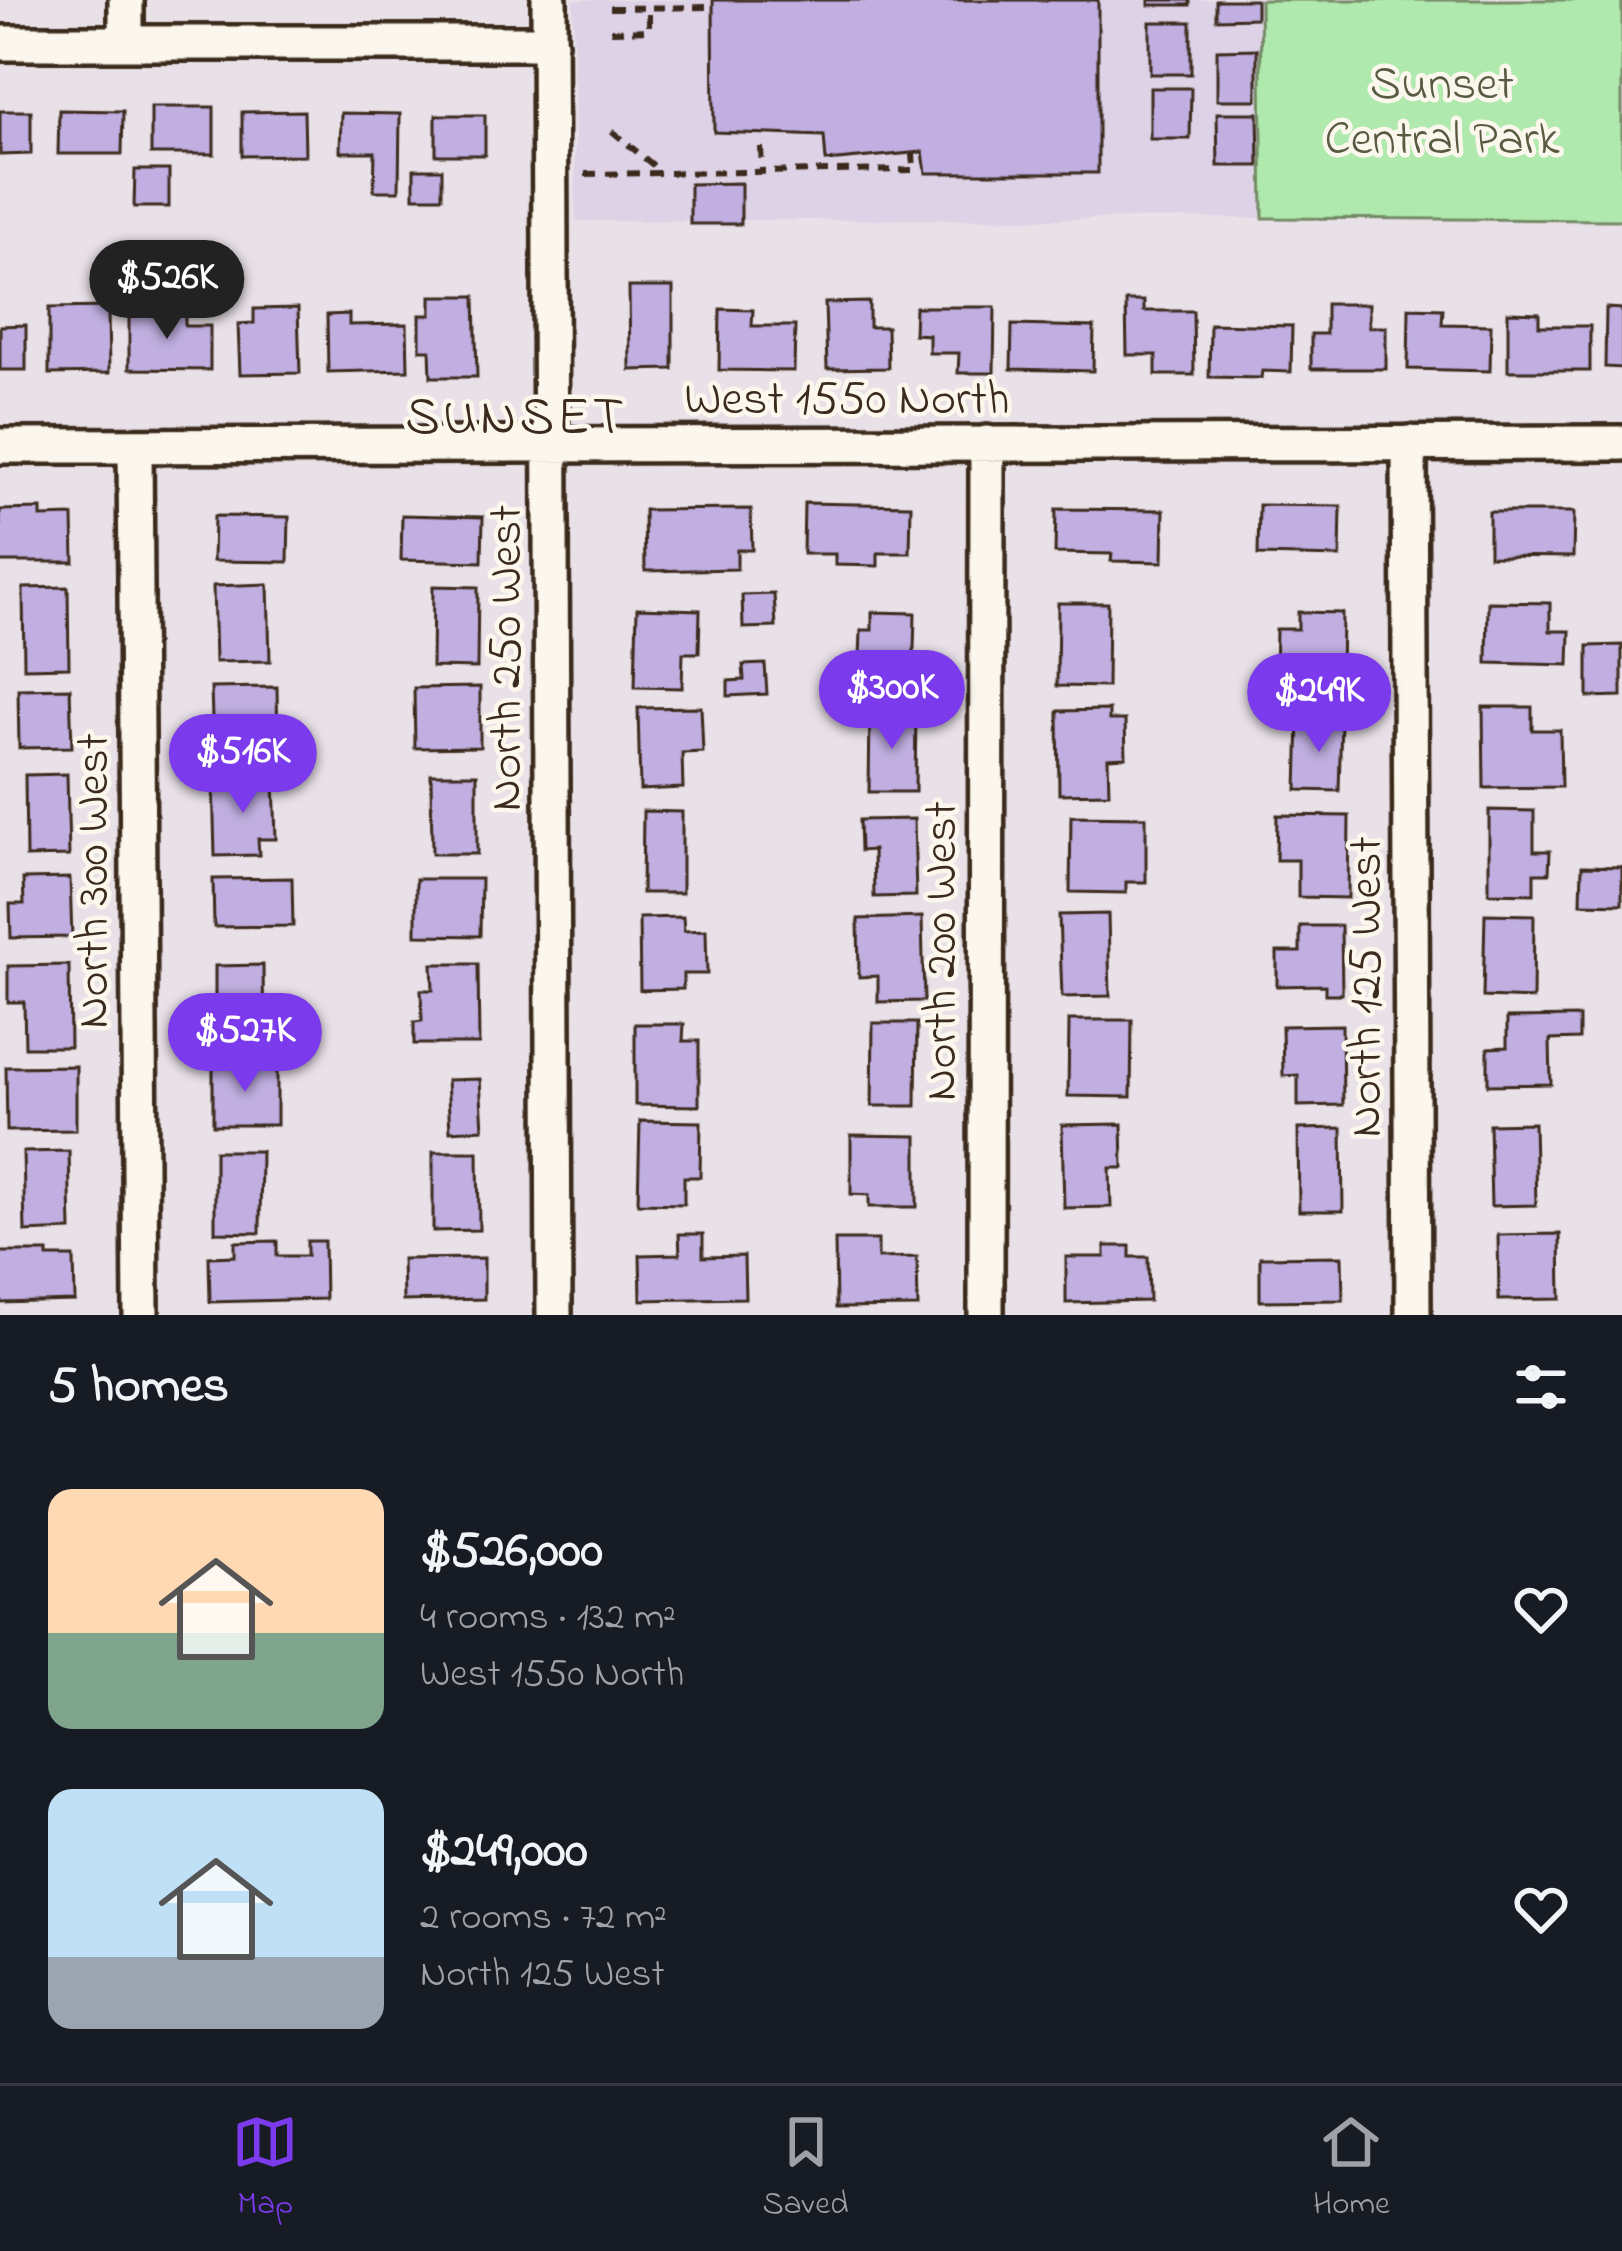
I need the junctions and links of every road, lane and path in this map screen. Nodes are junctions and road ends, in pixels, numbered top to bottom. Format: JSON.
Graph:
{"nodes":[{"id":1,"x":126,"y":0,"type":"edge"},
{"id":2,"x":549,"y":0,"type":"edge"},
{"id":3,"x":610,"y":8,"type":"dead end"},
{"id":4,"x":649,"y":8,"type":"junction"},
{"id":5,"x":712,"y":8,"type":"dead end"},
{"id":6,"x":610,"y":31,"type":"dead end"},
{"id":7,"x":126,"y":42,"type":"junction"},
{"id":8,"x":0,"y":43,"type":"edge"},
{"id":9,"x":550,"y":44,"type":"junction"},
{"id":10,"x":612,"y":131,"type":"dead end"},
{"id":11,"x":761,"y":147,"type":"dead end"},
{"id":12,"x":913,"y":153,"type":"dead end"},
{"id":13,"x":762,"y":171,"type":"junction"},
{"id":14,"x":662,"y":172,"type":"junction"},
{"id":15,"x":585,"y":174,"type":"dead end"},
{"id":16,"x":988,"y":443,"type":"junction"},
{"id":17,"x":1409,"y":443,"type":"junction"},
{"id":18,"x":1622,"y":443,"type":"edge"},
{"id":19,"x":0,"y":446,"type":"edge"},
{"id":20,"x":134,"y":446,"type":"junction"},
{"id":21,"x":550,"y":446,"type":"junction"},
{"id":22,"x":141,"y":1315,"type":"edge"},
{"id":23,"x":554,"y":1315,"type":"edge"},
{"id":24,"x":986,"y":1315,"type":"edge"},
{"id":25,"x":1412,"y":1315,"type":"edge"}],
"edges":[{"from":1,"to":7,"type":"street"},
{"from":2,"to":9,"type":"street","name":"North 250 West"},
{"from":3,"to":4,"type":"path"},
{"from":4,"to":5,"type":"path"},
{"from":4,"to":6,"type":"path"},
{"from":7,"to":8,"type":"street"},
{"from":7,"to":9,"type":"street"},
{"from":9,"to":21,"type":"street","name":"North 250 West"},
{"from":10,"to":14,"type":"path"},
{"from":11,"to":13,"type":"path"},
{"from":12,"to":13,"type":"path"},
{"from":13,"to":14,"type":"path"},
{"from":14,"to":15,"type":"path"},
{"from":16,"to":17,"type":"street","name":"West 1550 North"},
{"from":16,"to":21,"type":"street","name":"West 1550 North"},
{"from":16,"to":24,"type":"street","name":"North 200 West"},
{"from":17,"to":18,"type":"street","name":"West 1550 North"},
{"from":17,"to":25,"type":"street","name":"North 125 West"},
{"from":19,"to":20,"type":"street","name":"West 1550 North"},
{"from":20,"to":21,"type":"street","name":"West 1550 North"},
{"from":20,"to":22,"type":"street","name":"North 300 West"},
{"from":21,"to":23,"type":"street","name":"North 250 West"}]}
